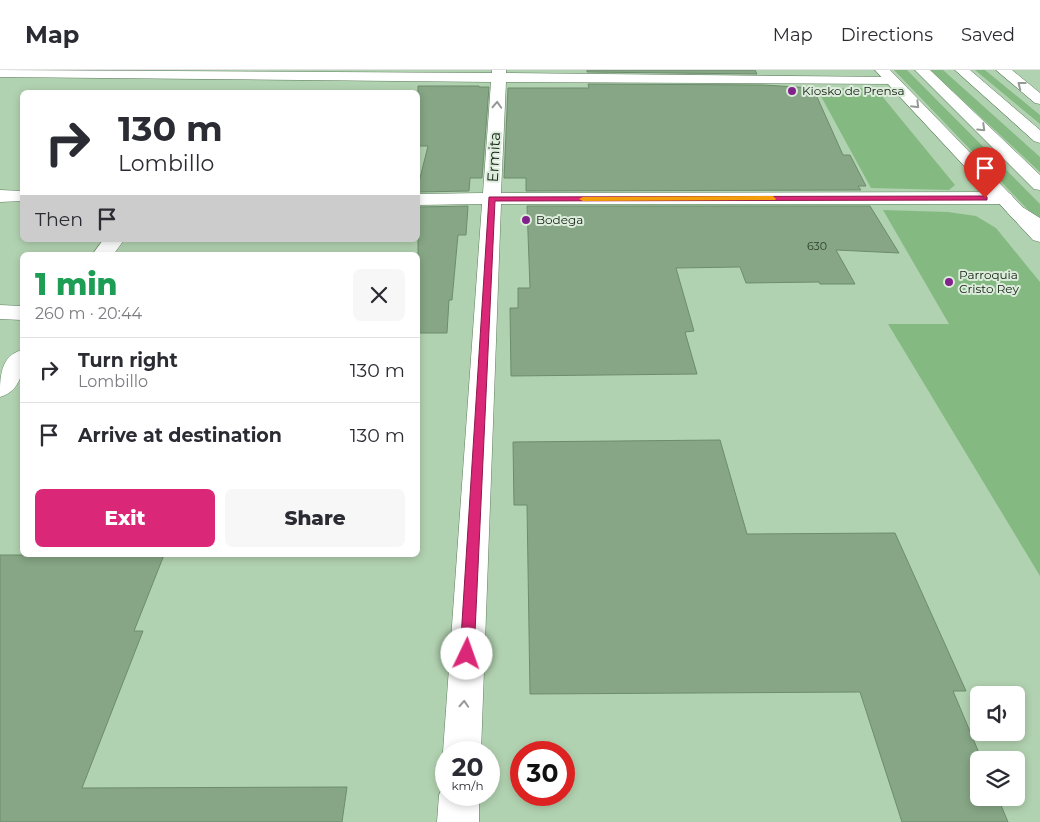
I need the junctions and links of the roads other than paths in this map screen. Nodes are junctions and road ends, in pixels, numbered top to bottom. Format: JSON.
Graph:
{"nodes":[{"id":1,"x":922,"y":70,"type":"edge"},
{"id":2,"x":962,"y":70,"type":"edge"},
{"id":3,"x":1003,"y":70,"type":"edge"},
{"id":4,"x":239,"y":73,"type":"edge"},
{"id":5,"x":0,"y":74,"type":"edge"},
{"id":6,"x":499,"y":74,"type":"edge"},
{"id":7,"x":887,"y":75,"type":"edge"},
{"id":8,"x":226,"y":90,"type":"edge"},
{"id":9,"x":1040,"y":100,"type":"edge"},
{"id":10,"x":1040,"y":138,"type":"edge"},
{"id":11,"x":1040,"y":185,"type":"edge"},
{"id":12,"x":0,"y":196,"type":"edge"},
{"id":13,"x":20,"y":196,"type":"edge"},
{"id":14,"x":420,"y":199,"type":"edge"},
{"id":15,"x":492,"y":199,"type":"junction"},
{"id":16,"x":1011,"y":205,"type":"junction"},
{"id":17,"x":1040,"y":227,"type":"edge"},
{"id":18,"x":1040,"y":236,"type":"edge"},
{"id":19,"x":112,"y":242,"type":"edge"},
{"id":20,"x":104,"y":252,"type":"edge"},
{"id":21,"x":0,"y":312,"type":"edge"},
{"id":22,"x":20,"y":313,"type":"edge"},
{"id":23,"x":20,"y":361,"type":"edge"},
{"id":24,"x":0,"y":388,"type":"edge"},
{"id":25,"x":463,"y":741,"type":"edge"},
{"id":26,"x":459,"y":806,"type":"edge"},
{"id":27,"x":458,"y":822,"type":"edge"}],
"edges":[{"from":1,"to":11,"type":"main road","one_way":true},
{"from":2,"to":10,"type":"main road"},
{"from":9,"to":3,"type":"main road","one_way":true},
{"from":4,"to":5,"type":"main road"},
{"from":4,"to":6,"type":"main road"},
{"from":4,"to":8,"type":"main road"},
{"from":6,"to":7,"type":"main road"},
{"from":15,"to":6,"type":"main road","name":"Ermita","one_way":true},
{"from":7,"to":16,"type":"main road","one_way":true},
{"from":12,"to":13,"type":"main road"},
{"from":14,"to":15,"type":"main road"},
{"from":15,"to":16,"type":"main road"},
{"from":25,"to":15,"type":"main road","name":"Ermita","one_way":true},
{"from":16,"to":17,"type":"main road"},
{"from":16,"to":18,"type":"main road"},
{"from":19,"to":20,"type":"main road"},
{"from":21,"to":22,"type":"main road"},
{"from":23,"to":24,"type":"main road"},
{"from":26,"to":27,"type":"main road"}]}
